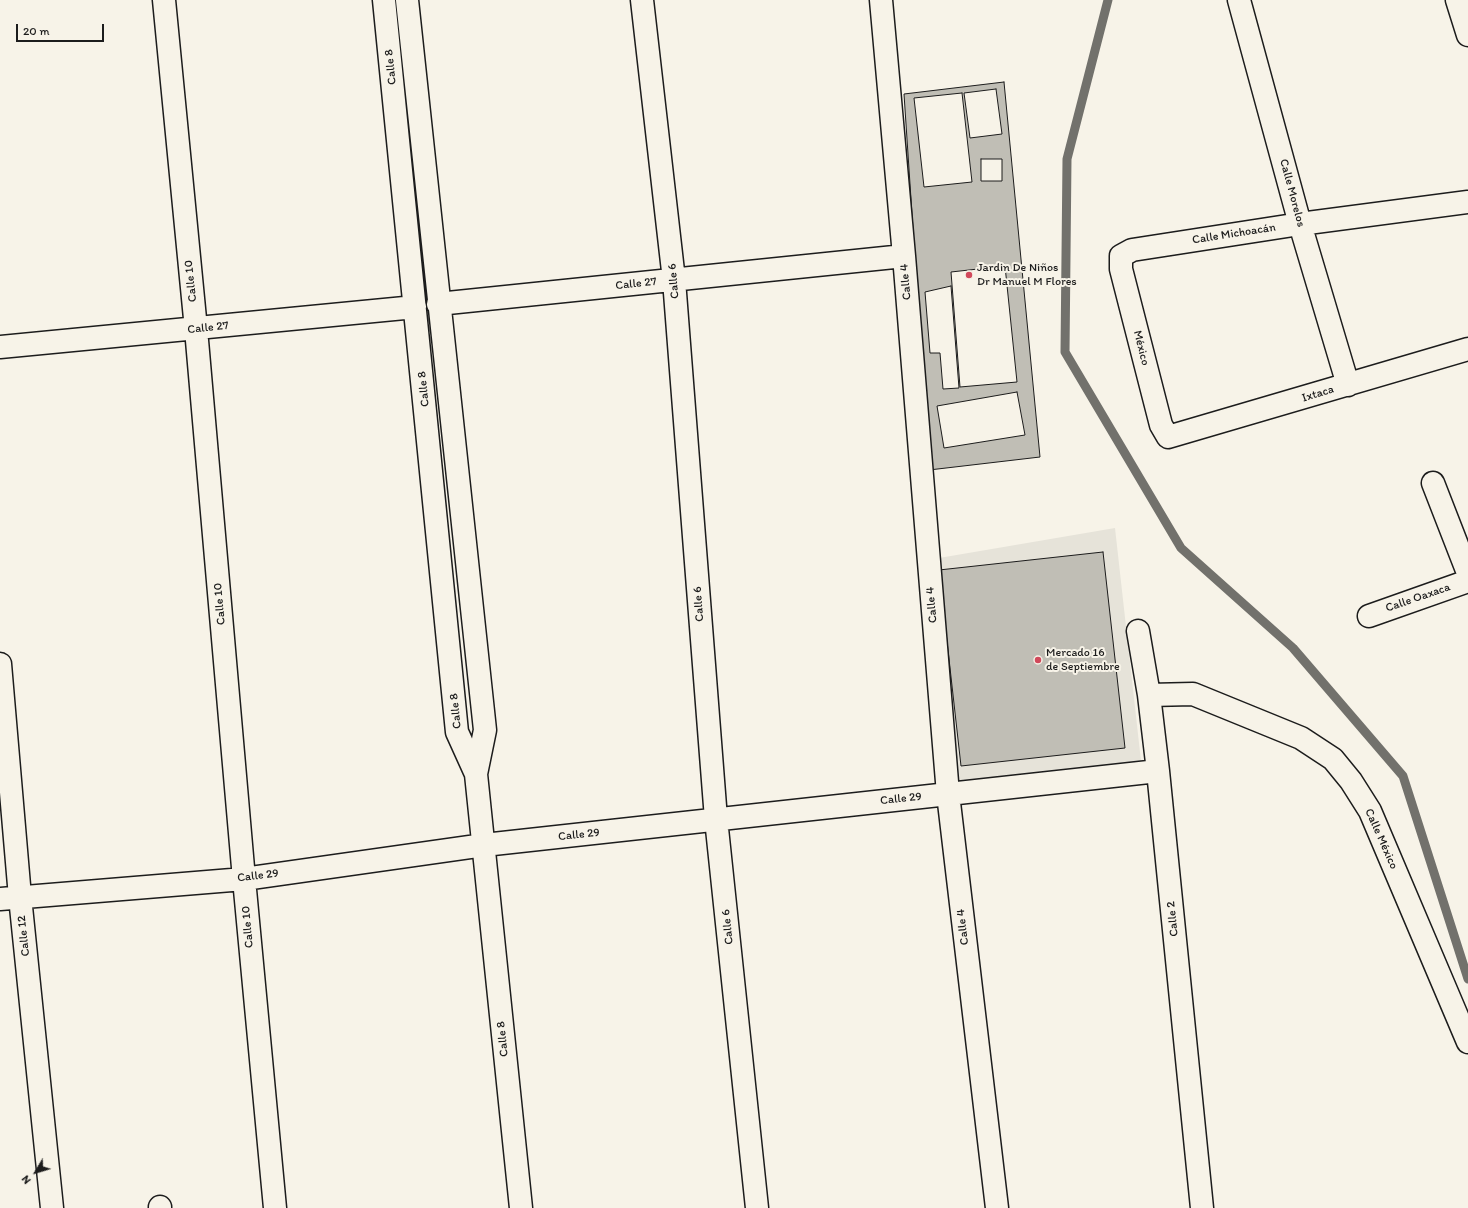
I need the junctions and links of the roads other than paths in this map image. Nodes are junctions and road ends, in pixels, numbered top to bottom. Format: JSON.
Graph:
{"nodes":[{"id":1,"x":164,"y":0,"type":"edge"},
{"id":2,"x":384,"y":0,"type":"edge"},
{"id":3,"x":407,"y":0,"type":"edge"},
{"id":4,"x":642,"y":0,"type":"edge"},
{"id":5,"x":881,"y":0,"type":"edge"},
{"id":6,"x":1239,"y":0,"type":"edge"},
{"id":7,"x":1457,"y":0,"type":"edge"},
{"id":8,"x":1468,"y":35,"type":"edge"},
{"id":9,"x":1468,"y":202,"type":"edge"},
{"id":10,"x":1300,"y":224,"type":"junction"},
{"id":11,"x":904,"y":256,"type":"junction"},
{"id":12,"x":1121,"y":256,"type":"joint"},
{"id":13,"x":674,"y":280,"type":"junction"},
{"id":14,"x":438,"y":304,"type":"junction"},
{"id":15,"x":415,"y":307,"type":"junction"},
{"id":16,"x":196,"y":329,"type":"junction"},
{"id":17,"x":0,"y":347,"type":"edge"},
{"id":18,"x":1468,"y":349,"type":"edge"},
{"id":19,"x":1348,"y":385,"type":"junction"},
{"id":20,"x":1168,"y":437,"type":"joint"},
{"id":21,"x":1433,"y":482,"type":"dead end"},
{"id":22,"x":1468,"y":573,"type":"edge"},
{"id":23,"x":1468,"y":581,"type":"edge"},
{"id":24,"x":1369,"y":616,"type":"dead end"},
{"id":25,"x":1138,"y":631,"type":"dead end"},
{"id":26,"x":0,"y":664,"type":"edge"},
{"id":27,"x":1149,"y":695,"type":"junction"},
{"id":28,"x":1158,"y":771,"type":"junction"},
{"id":29,"x":476,"y":774,"type":"junction"},
{"id":30,"x":948,"y":794,"type":"junction"},
{"id":31,"x":716,"y":819,"type":"junction"},
{"id":32,"x":484,"y":846,"type":"junction"},
{"id":33,"x":244,"y":879,"type":"junction"},
{"id":34,"x":10,"y":898,"type":"edge"},
{"id":35,"x":1468,"y":1042,"type":"edge"},
{"id":36,"x":52,"y":1208,"type":"edge"},
{"id":37,"x":275,"y":1208,"type":"edge"},
{"id":38,"x":521,"y":1208,"type":"edge"},
{"id":39,"x":757,"y":1208,"type":"edge"},
{"id":40,"x":996,"y":1208,"type":"edge"},
{"id":41,"x":1202,"y":1208,"type":"edge"}],
"edges":[{"from":1,"to":16,"type":"street","name":"Calle 10"},
{"from":2,"to":15,"type":"street","name":"Calle 8"},
{"from":3,"to":14,"type":"street","name":"Calle 8"},
{"from":4,"to":13,"type":"street","name":"Calle 6"},
{"from":5,"to":11,"type":"street","name":"Calle 4"},
{"from":6,"to":10,"type":"street","name":"Calle Morelos"},
{"from":7,"to":8,"type":"street"},
{"from":9,"to":10,"type":"street","name":"Calle Michoacán"},
{"from":10,"to":12,"type":"street","name":"Calle Michoacán"},
{"from":10,"to":19,"type":"street","name":"Calle Morelos"},
{"from":11,"to":13,"type":"street","name":"Calle 27"},
{"from":11,"to":30,"type":"street","name":"Calle 4"},
{"from":12,"to":20,"type":"street","name":"México"},
{"from":13,"to":14,"type":"street","name":"Calle 27"},
{"from":13,"to":31,"type":"street","name":"Calle 6"},
{"from":14,"to":29,"type":"street","name":"Calle 8"},
{"from":15,"to":16,"type":"street","name":"Calle 27"},
{"from":15,"to":29,"type":"street","name":"Calle 8"},
{"from":16,"to":17,"type":"street","name":"Calle 27"},
{"from":16,"to":33,"type":"street","name":"Calle 10"},
{"from":18,"to":19,"type":"street","name":"Ixtaca"},
{"from":19,"to":20,"type":"street","name":"Ixtaca"},
{"from":21,"to":22,"type":"street"},
{"from":23,"to":24,"type":"street","name":"Calle Oaxaca"},
{"from":25,"to":27,"type":"street","name":"Calle 2"},
{"from":26,"to":34,"type":"street","name":"Calle 12"},
{"from":27,"to":28,"type":"street","name":"Calle 2"},
{"from":27,"to":35,"type":"street","name":"Calle México"},
{"from":28,"to":30,"type":"street","name":"Calle 29"},
{"from":28,"to":41,"type":"street","name":"Calle 2"},
{"from":29,"to":32,"type":"street","name":"Calle 8"},
{"from":30,"to":31,"type":"street","name":"Calle 29"},
{"from":30,"to":40,"type":"street","name":"Calle 4"},
{"from":31,"to":32,"type":"street","name":"Calle 29"},
{"from":31,"to":39,"type":"street","name":"Calle 6"},
{"from":32,"to":33,"type":"street","name":"Calle 29"},
{"from":32,"to":38,"type":"street","name":"Calle 8"},
{"from":33,"to":34,"type":"street","name":"Calle 29"},
{"from":33,"to":37,"type":"street","name":"Calle 10"},
{"from":34,"to":36,"type":"street","name":"Calle 12"}]}
